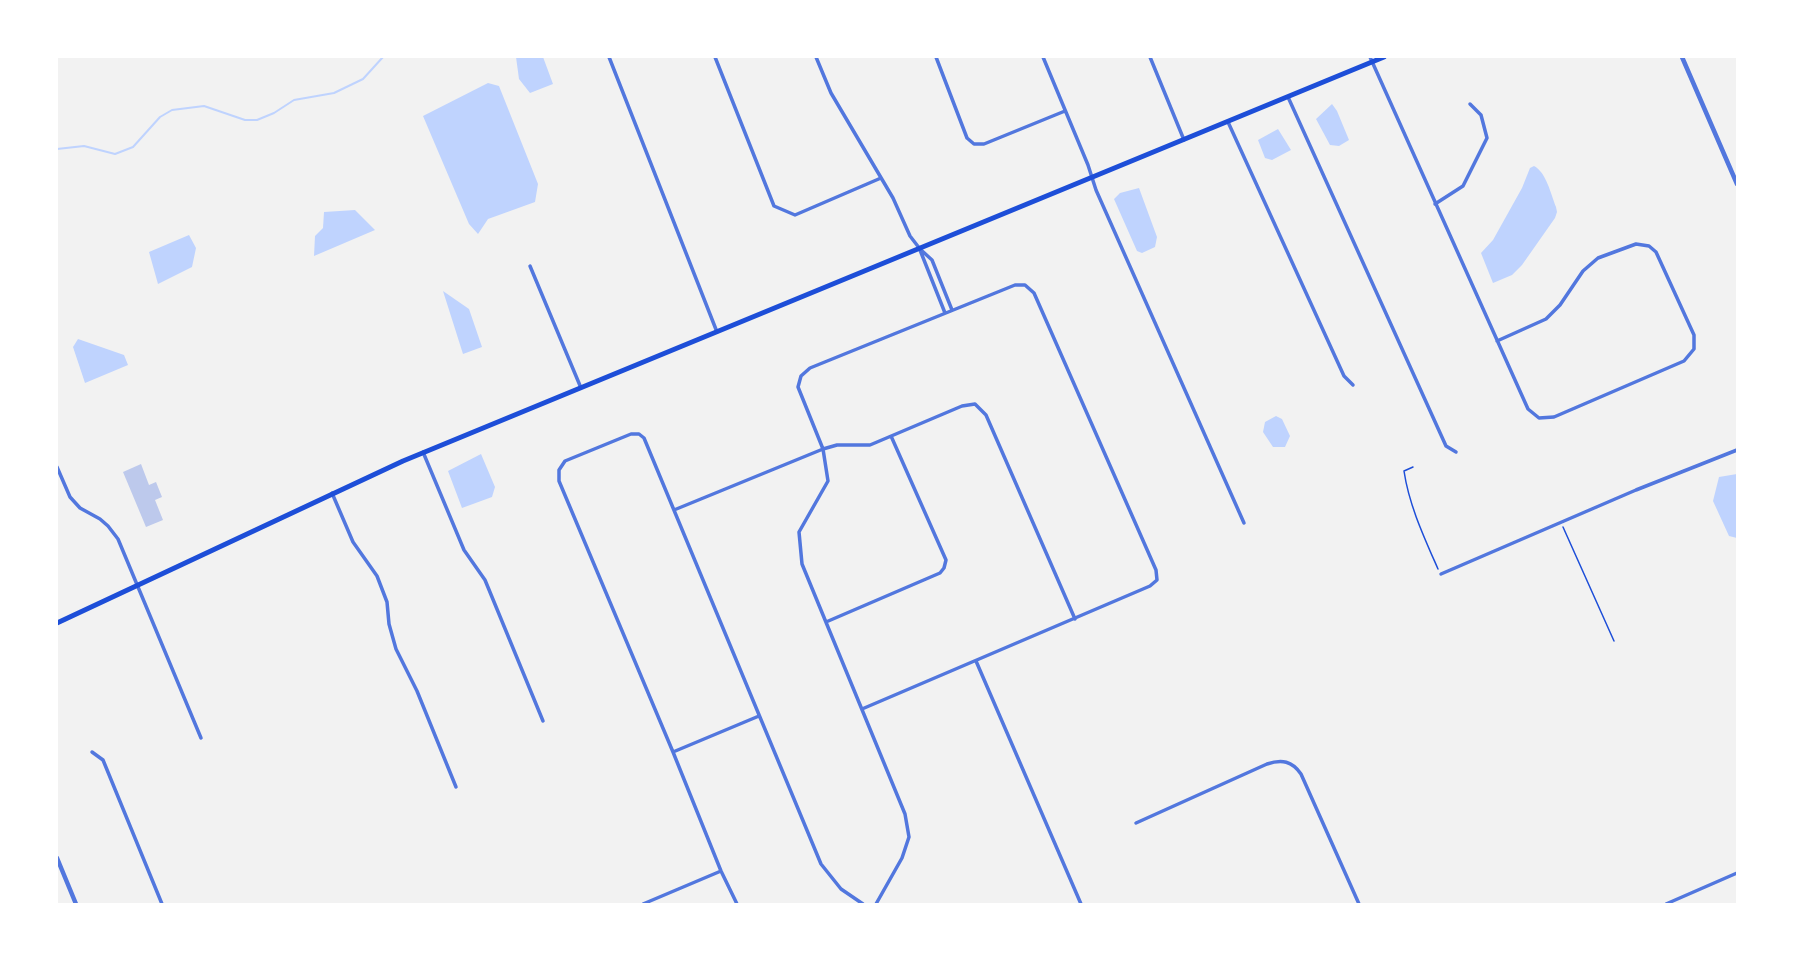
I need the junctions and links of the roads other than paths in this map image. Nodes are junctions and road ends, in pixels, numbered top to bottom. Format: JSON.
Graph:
{"nodes":[{"id":1,"x":609,"y":57,"type":"edge"},
{"id":2,"x":714,"y":57,"type":"edge"},
{"id":3,"x":816,"y":57,"type":"edge"},
{"id":4,"x":936,"y":57,"type":"edge"},
{"id":5,"x":1043,"y":57,"type":"edge"},
{"id":6,"x":1150,"y":57,"type":"edge"},
{"id":7,"x":1384,"y":57,"type":"edge"},
{"id":8,"x":1682,"y":57,"type":"edge"},
{"id":9,"x":1371,"y":60,"type":"edge"},
{"id":10,"x":1288,"y":98,"type":"junction"},
{"id":11,"x":1470,"y":104,"type":"dead end"},
{"id":12,"x":1065,"y":111,"type":"junction"},
{"id":13,"x":1228,"y":122,"type":"junction"},
{"id":14,"x":1184,"y":140,"type":"junction"},
{"id":15,"x":881,"y":178,"type":"junction"},
{"id":16,"x":1092,"y":178,"type":"junction"},
{"id":17,"x":1737,"y":184,"type":"edge"},
{"id":18,"x":1435,"y":204,"type":"junction"},
{"id":19,"x":920,"y":249,"type":"junction"},
{"id":20,"x":530,"y":266,"type":"dead end"},
{"id":21,"x":952,"y":310,"type":"junction"},
{"id":22,"x":945,"y":313,"type":"junction"},
{"id":23,"x":717,"y":332,"type":"junction"},
{"id":24,"x":1497,"y":341,"type":"junction"},
{"id":25,"x":1353,"y":385,"type":"dead end"},
{"id":26,"x":581,"y":388,"type":"junction"},
{"id":27,"x":891,"y":436,"type":"junction"},
{"id":28,"x":823,"y":449,"type":"junction"},
{"id":29,"x":1737,"y":450,"type":"edge"},
{"id":30,"x":423,"y":452,"type":"junction"},
{"id":31,"x":1456,"y":452,"type":"dead end"},
{"id":32,"x":57,"y":467,"type":"edge"},
{"id":33,"x":332,"y":493,"type":"junction"},
{"id":34,"x":674,"y":510,"type":"junction"},
{"id":35,"x":1244,"y":523,"type":"dead end"},
{"id":36,"x":1441,"y":574,"type":"road end"},
{"id":37,"x":137,"y":585,"type":"junction"},
{"id":38,"x":1075,"y":619,"type":"junction"},
{"id":39,"x":826,"y":622,"type":"junction"},
{"id":40,"x":57,"y":623,"type":"edge"},
{"id":41,"x":976,"y":661,"type":"junction"},
{"id":42,"x":862,"y":709,"type":"junction"},
{"id":43,"x":759,"y":716,"type":"junction"},
{"id":44,"x":543,"y":721,"type":"dead end"},
{"id":45,"x":201,"y":738,"type":"dead end"},
{"id":46,"x":92,"y":752,"type":"dead end"},
{"id":47,"x":673,"y":752,"type":"junction"},
{"id":48,"x":456,"y":787,"type":"dead end"},
{"id":49,"x":1136,"y":823,"type":"dead end"},
{"id":50,"x":57,"y":858,"type":"edge"},
{"id":51,"x":721,"y":871,"type":"junction"},
{"id":52,"x":1737,"y":873,"type":"edge"},
{"id":53,"x":76,"y":904,"type":"edge"},
{"id":54,"x":162,"y":904,"type":"edge"},
{"id":55,"x":643,"y":904,"type":"edge"},
{"id":56,"x":737,"y":904,"type":"edge"},
{"id":57,"x":863,"y":904,"type":"edge"},
{"id":58,"x":876,"y":904,"type":"edge"},
{"id":59,"x":1081,"y":904,"type":"edge"},
{"id":60,"x":1359,"y":904,"type":"edge"},
{"id":61,"x":1666,"y":904,"type":"edge"}],
"edges":[{"from":1,"to":23,"type":"street"},
{"from":2,"to":15,"type":"street"},
{"from":3,"to":15,"type":"street"},
{"from":4,"to":12,"type":"street"},
{"from":5,"to":12,"type":"street"},
{"from":6,"to":14,"type":"street"},
{"from":7,"to":9,"type":"main road"},
{"from":8,"to":17,"type":"street"},
{"from":9,"to":10,"type":"main road"},
{"from":9,"to":18,"type":"street"},
{"from":10,"to":13,"type":"main road"},
{"from":10,"to":31,"type":"street"},
{"from":11,"to":18,"type":"street"},
{"from":12,"to":16,"type":"street"},
{"from":13,"to":14,"type":"main road"},
{"from":13,"to":25,"type":"street"},
{"from":14,"to":16,"type":"main road"},
{"from":15,"to":19,"type":"street"},
{"from":16,"to":19,"type":"main road"},
{"from":16,"to":35,"type":"street"},
{"from":18,"to":24,"type":"street"},
{"from":19,"to":21,"type":"street"},
{"from":19,"to":22,"type":"street"},
{"from":19,"to":23,"type":"main road"},
{"from":20,"to":26,"type":"street"},
{"from":21,"to":22,"type":"street"},
{"from":21,"to":38,"type":"street"},
{"from":22,"to":28,"type":"street"},
{"from":23,"to":26,"type":"main road"},
{"from":24,"to":24,"type":"street"},
{"from":26,"to":30,"type":"main road"},
{"from":27,"to":28,"type":"street"},
{"from":27,"to":38,"type":"street"},
{"from":27,"to":39,"type":"street"},
{"from":28,"to":34,"type":"street"},
{"from":28,"to":39,"type":"street"},
{"from":29,"to":36,"type":"street"},
{"from":30,"to":33,"type":"main road"},
{"from":30,"to":44,"type":"street"},
{"from":32,"to":37,"type":"street"},
{"from":33,"to":37,"type":"main road"},
{"from":33,"to":48,"type":"street"},
{"from":34,"to":43,"type":"street"},
{"from":34,"to":47,"type":"street"},
{"from":37,"to":40,"type":"main road"},
{"from":37,"to":45,"type":"street"},
{"from":38,"to":41,"type":"street"},
{"from":39,"to":42,"type":"street"},
{"from":41,"to":42,"type":"street"},
{"from":41,"to":59,"type":"street"},
{"from":42,"to":58,"type":"street"},
{"from":43,"to":47,"type":"street"},
{"from":43,"to":57,"type":"street"},
{"from":46,"to":54,"type":"street"},
{"from":47,"to":51,"type":"street"},
{"from":49,"to":60,"type":"street"},
{"from":50,"to":53,"type":"street"},
{"from":51,"to":55,"type":"street"},
{"from":51,"to":56,"type":"street"},
{"from":52,"to":61,"type":"street"}]}
